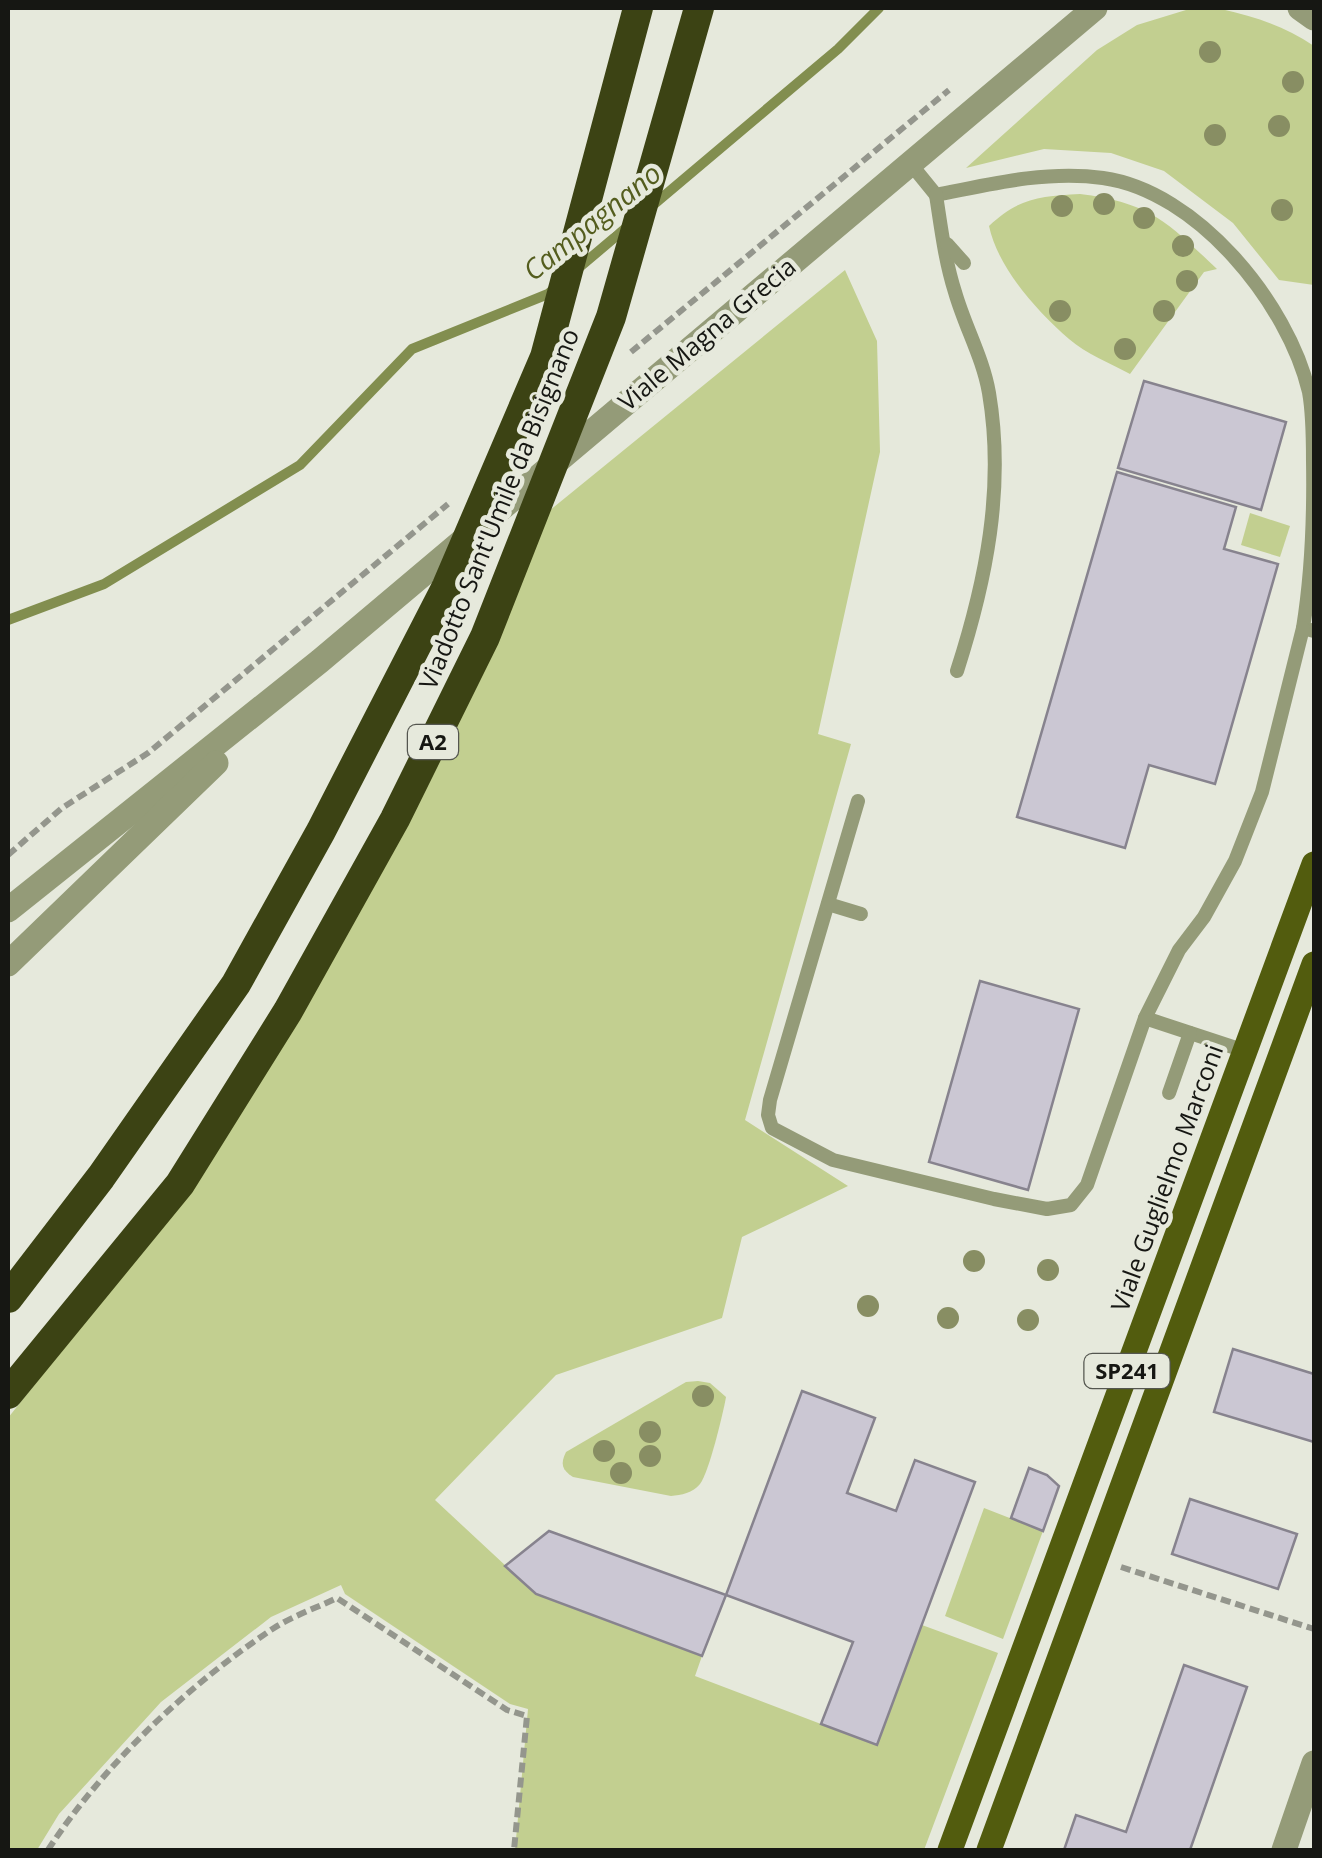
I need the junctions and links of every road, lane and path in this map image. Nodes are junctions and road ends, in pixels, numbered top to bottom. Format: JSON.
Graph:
{"nodes":[{"id":1,"x":638,"y":8,"type":"edge"},
{"id":2,"x":699,"y":8,"type":"edge"},
{"id":3,"x":1095,"y":8,"type":"edge"},
{"id":4,"x":1300,"y":8,"type":"edge"},
{"id":5,"x":1314,"y":18,"type":"edge"},
{"id":6,"x":910,"y":164,"type":"junction"},
{"id":7,"x":936,"y":195,"type":"junction"},
{"id":8,"x":943,"y":239,"type":"junction"},
{"id":9,"x":964,"y":263,"type":"dead end"},
{"id":10,"x":1309,"y":630,"type":"edge"},
{"id":11,"x":320,"y":662,"type":"junction"},
{"id":12,"x":956,"y":671,"type":"dead end"},
{"id":13,"x":858,"y":801,"type":"dead end"},
{"id":14,"x":1314,"y":842,"type":"edge"},
{"id":15,"x":1314,"y":864,"type":"edge"},
{"id":16,"x":1304,"y":892,"type":"junction"},
{"id":17,"x":828,"y":904,"type":"junction"},
{"id":18,"x":8,"y":910,"type":"edge"},
{"id":19,"x":861,"y":914,"type":"dead end"},
{"id":20,"x":8,"y":964,"type":"edge"},
{"id":21,"x":1314,"y":964,"type":"edge"},
{"id":22,"x":1145,"y":1018,"type":"junction"},
{"id":23,"x":1190,"y":1033,"type":"junction"},
{"id":24,"x":1246,"y":1052,"type":"junction"},
{"id":25,"x":1169,"y":1093,"type":"dead end"},
{"id":26,"x":8,"y":1298,"type":"edge"},
{"id":27,"x":8,"y":1394,"type":"edge"},
{"id":28,"x":1116,"y":1566,"type":"dead end"},
{"id":29,"x":1314,"y":1630,"type":"edge"},
{"id":30,"x":1314,"y":1763,"type":"edge"},
{"id":31,"x":52,"y":1848,"type":"edge"},
{"id":32,"x":514,"y":1850,"type":"edge"},
{"id":33,"x":950,"y":1850,"type":"edge"},
{"id":34,"x":988,"y":1850,"type":"edge"},
{"id":35,"x":1284,"y":1850,"type":"edge"}],
"edges":[{"from":1,"to":26,"type":"highway","name":"Viadotto Sant'Umile da Bisignano","number":"A2"},
{"from":2,"to":27,"type":"highway","name":"Viadotto Sant'Umile da Bisignano","number":"A2"},
{"from":3,"to":6,"type":"street","name":"Viale Magna Grecia"},
{"from":4,"to":5,"type":"street"},
{"from":6,"to":7,"type":"lane"},
{"from":6,"to":11,"type":"street","name":"Viale Magna Grecia"},
{"from":7,"to":8,"type":"lane"},
{"from":7,"to":10,"type":"lane"},
{"from":8,"to":9,"type":"lane"},
{"from":8,"to":12,"type":"lane"},
{"from":10,"to":22,"type":"lane"},
{"from":11,"to":18,"type":"street","name":"Viale Magna Grecia"},
{"from":11,"to":20,"type":"street","name":"Viale Magna Grecia"},
{"from":13,"to":17,"type":"lane"},
{"from":14,"to":16,"type":"main road"},
{"from":15,"to":16,"type":"main road","name":"Viale Guglielmo Marconi","number":"SP241"},
{"from":16,"to":24,"type":"main road","name":"Viale Guglielmo Marconi","number":"SP241"},
{"from":17,"to":19,"type":"lane"},
{"from":17,"to":22,"type":"lane"},
{"from":21,"to":34,"type":"main road"},
{"from":22,"to":23,"type":"lane"},
{"from":23,"to":24,"type":"lane"},
{"from":23,"to":25,"type":"lane"},
{"from":24,"to":33,"type":"main road","name":"Viale Guglielmo Marconi","number":"SP241"},
{"from":28,"to":29,"type":"path"},
{"from":30,"to":35,"type":"street"},
{"from":31,"to":32,"type":"path"}]}
